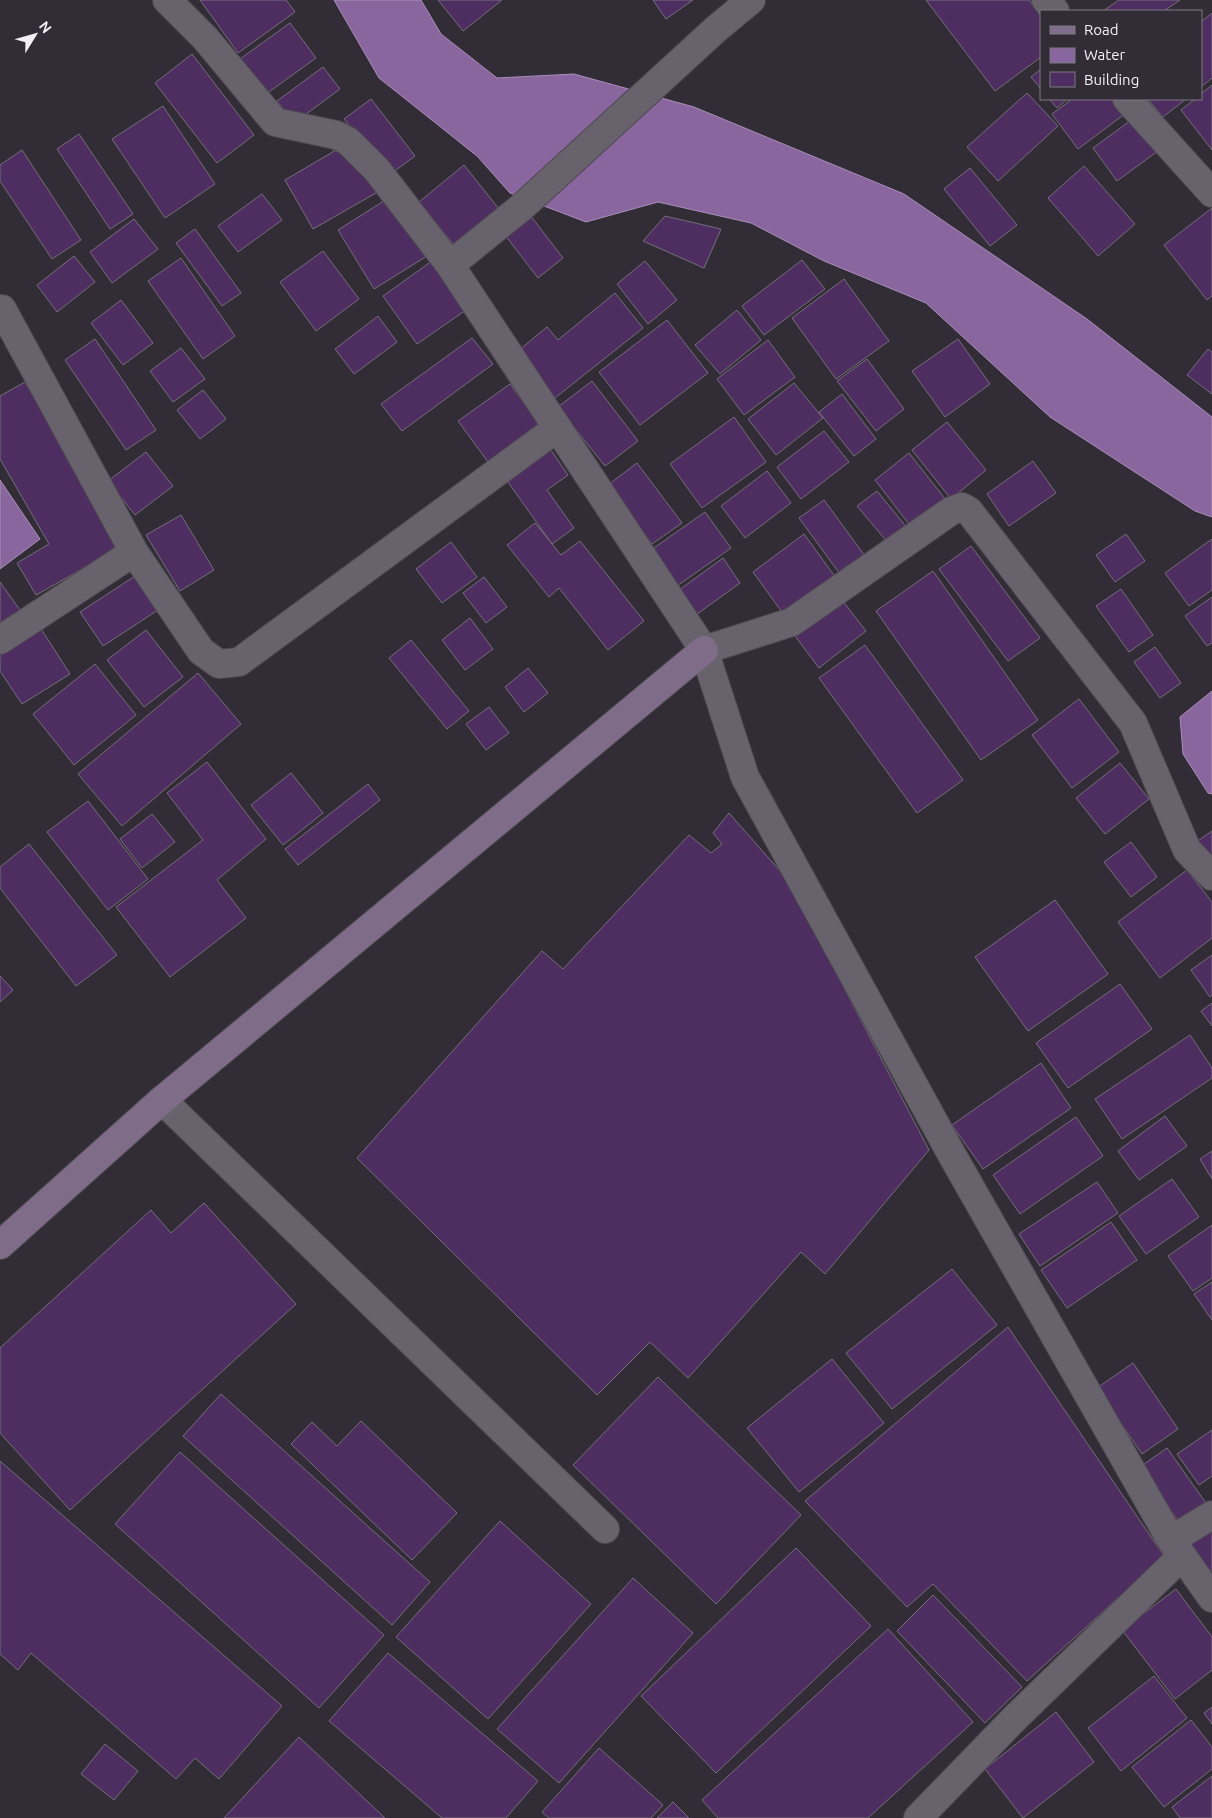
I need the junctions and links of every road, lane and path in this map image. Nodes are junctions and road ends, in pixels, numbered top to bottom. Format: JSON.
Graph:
{"nodes":[{"id":1,"x":167,"y":0,"type":"edge"},
{"id":2,"x":751,"y":0,"type":"edge"},
{"id":3,"x":1046,"y":0,"type":"edge"},
{"id":4,"x":1054,"y":10,"type":"edge"},
{"id":5,"x":1128,"y":100,"type":"edge"},
{"id":6,"x":1212,"y":193,"type":"edge"},
{"id":7,"x":450,"y":265,"type":"junction"},
{"id":8,"x":2,"y":309,"type":"dead end"},
{"id":9,"x":557,"y":428,"type":"junction"},
{"id":10,"x":134,"y":552,"type":"junction"},
{"id":11,"x":0,"y":640,"type":"edge"},
{"id":12,"x":704,"y":650,"type":"junction"},
{"id":13,"x":1212,"y":876,"type":"edge"},
{"id":14,"x":162,"y":1100,"type":"junction"},
{"id":15,"x":0,"y":1245,"type":"edge"},
{"id":16,"x":1212,"y":1514,"type":"edge"},
{"id":17,"x":605,"y":1529,"type":"dead end"},
{"id":18,"x":1176,"y":1548,"type":"junction"},
{"id":19,"x":1212,"y":1598,"type":"edge"},
{"id":20,"x":918,"y":1818,"type":"edge"}],
"edges":[{"from":1,"to":7,"type":"street"},
{"from":2,"to":7,"type":"street"},
{"from":3,"to":4,"type":"street"},
{"from":5,"to":6,"type":"street"},
{"from":7,"to":9,"type":"street"},
{"from":8,"to":10,"type":"street"},
{"from":9,"to":10,"type":"street"},
{"from":9,"to":12,"type":"street"},
{"from":10,"to":11,"type":"street"},
{"from":12,"to":13,"type":"street"},
{"from":12,"to":14,"type":"street"},
{"from":12,"to":18,"type":"street"},
{"from":14,"to":15,"type":"street"},
{"from":14,"to":17,"type":"street"},
{"from":16,"to":18,"type":"street"},
{"from":18,"to":19,"type":"street"},
{"from":18,"to":20,"type":"street"}]}
